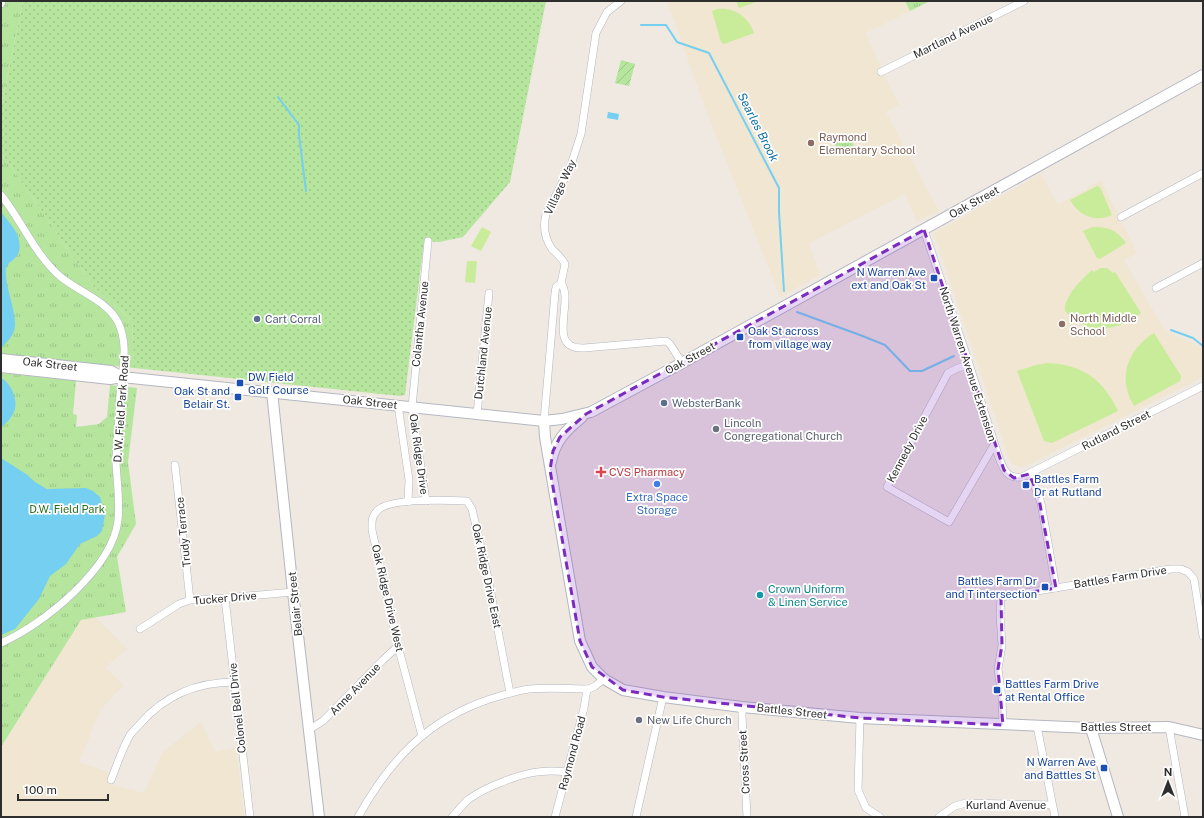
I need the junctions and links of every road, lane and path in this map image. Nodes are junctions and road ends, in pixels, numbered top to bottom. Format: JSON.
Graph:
{"nodes":[{"id":1,"x":2,"y":1,"type":"edge"},
{"id":2,"x":621,"y":1,"type":"edge"},
{"id":3,"x":1024,"y":1,"type":"edge"},
{"id":4,"x":1,"y":4,"type":"edge"},
{"id":5,"x":881,"y":72,"type":"dead end"},
{"id":6,"x":1203,"y":75,"type":"edge"},
{"id":7,"x":1203,"y":173,"type":"edge"},
{"id":8,"x":1,"y":195,"type":"edge"},
{"id":9,"x":1121,"y":217,"type":"dead end"},
{"id":10,"x":924,"y":230,"type":"junction"},
{"id":11,"x":428,"y":241,"type":"dead end"},
{"id":12,"x":1203,"y":263,"type":"edge"},
{"id":13,"x":561,"y":283,"type":"junction"},
{"id":14,"x":1156,"y":288,"type":"dead end"},
{"id":15,"x":489,"y":293,"type":"dead end"},
{"id":16,"x":1,"y":359,"type":"edge"},
{"id":17,"x":682,"y":363,"type":"junction"},
{"id":18,"x":19,"y":365,"type":"junction"},
{"id":19,"x":969,"y":365,"type":"junction"},
{"id":20,"x":1,"y":367,"type":"edge"},
{"id":21,"x":122,"y":376,"type":"junction"},
{"id":22,"x":1203,"y":386,"type":"edge"},
{"id":23,"x":272,"y":392,"type":"junction"},
{"id":24,"x":398,"y":405,"type":"junction"},
{"id":25,"x":412,"y":407,"type":"junction"},
{"id":26,"x":478,"y":414,"type":"junction"},
{"id":27,"x":586,"y":414,"type":"junction"},
{"id":28,"x":544,"y":421,"type":"junction"},
{"id":29,"x":994,"y":445,"type":"junction"},
{"id":30,"x":175,"y":465,"type":"dead end"},
{"id":31,"x":550,"y":470,"type":"junction"},
{"id":32,"x":1029,"y":474,"type":"junction"},
{"id":33,"x":426,"y":501,"type":"junction"},
{"id":34,"x":408,"y":502,"type":"junction"},
{"id":35,"x":1056,"y":588,"type":"junction"},
{"id":36,"x":293,"y":592,"type":"junction"},
{"id":37,"x":225,"y":598,"type":"junction"},
{"id":38,"x":190,"y":600,"type":"junction"},
{"id":39,"x":140,"y":629,"type":"dead end"},
{"id":40,"x":1203,"y":636,"type":"edge"},
{"id":41,"x":1,"y":643,"type":"edge"},
{"id":42,"x":398,"y":646,"type":"junction"},
{"id":43,"x":604,"y":679,"type":"junction"},
{"id":44,"x":235,"y":682,"type":"junction"},
{"id":45,"x":587,"y":689,"type":"junction"},
{"id":46,"x":510,"y":693,"type":"junction"},
{"id":47,"x":663,"y":697,"type":"junction"},
{"id":48,"x":742,"y":707,"type":"junction"},
{"id":49,"x":860,"y":718,"type":"junction"},
{"id":50,"x":1003,"y":725,"type":"junction"},
{"id":51,"x":1037,"y":726,"type":"junction"},
{"id":52,"x":1170,"y":727,"type":"junction"},
{"id":53,"x":1091,"y":728,"type":"junction"},
{"id":54,"x":310,"y":729,"type":"junction"},
{"id":55,"x":1203,"y":735,"type":"edge"},
{"id":56,"x":422,"y":736,"type":"junction"},
{"id":57,"x":567,"y":772,"type":"junction"},
{"id":58,"x":111,"y":780,"type":"dead end"},
{"id":59,"x":1052,"y":805,"type":"junction"},
{"id":60,"x":250,"y":817,"type":"edge"},
{"id":61,"x":319,"y":817,"type":"edge"},
{"id":62,"x":358,"y":817,"type":"edge"},
{"id":63,"x":452,"y":817,"type":"edge"},
{"id":64,"x":555,"y":817,"type":"edge"},
{"id":65,"x":636,"y":817,"type":"edge"},
{"id":66,"x":747,"y":817,"type":"edge"},
{"id":67,"x":880,"y":817,"type":"edge"},
{"id":68,"x":938,"y":817,"type":"edge"},
{"id":69,"x":1055,"y":817,"type":"edge"},
{"id":70,"x":1118,"y":817,"type":"edge"},
{"id":71,"x":1185,"y":817,"type":"edge"}],
"edges":[{"from":1,"to":4,"type":"street"},
{"from":2,"to":13,"type":"street","name":"Village Way"},
{"from":3,"to":5,"type":"street","name":"Martland Avenue"},
{"from":6,"to":10,"type":"main road","name":"Oak Street"},
{"from":7,"to":9,"type":"street"},
{"from":8,"to":21,"type":"street","name":"D. W. Field Park Road"},
{"from":10,"to":17,"type":"main road","name":"Oak Street"},
{"from":10,"to":19,"type":"street","name":"North Warren Avenue Extension"},
{"from":11,"to":25,"type":"street","name":"Colantha Avenue"},
{"from":12,"to":14,"type":"street"},
{"from":13,"to":17,"type":"street","name":"Village Way"},
{"from":13,"to":28,"type":"street"},
{"from":15,"to":26,"type":"street","name":"Dutchland Avenue"},
{"from":16,"to":18,"type":"main road","name":"Oak Street"},
{"from":17,"to":27,"type":"main road","name":"Oak Street"},
{"from":18,"to":20,"type":"main road","name":"Oak Street"},
{"from":18,"to":21,"type":"main road","name":"Oak Street"},
{"from":19,"to":29,"type":"street","name":"North Warren Avenue Extension"},
{"from":19,"to":29,"type":"street","name":"Kennedy Drive"},
{"from":21,"to":23,"type":"main road","name":"Oak Street"},
{"from":21,"to":41,"type":"street","name":"D. W. Field Park Road"},
{"from":22,"to":32,"type":"street","name":"Rutland Street"},
{"from":23,"to":24,"type":"main road","name":"Oak Street"},
{"from":23,"to":36,"type":"main road","name":"Belair Street"},
{"from":24,"to":25,"type":"main road","name":"Oak Street"},
{"from":24,"to":34,"type":"street","name":"Oak Ridge Drive"},
{"from":25,"to":26,"type":"main road","name":"Oak Street"},
{"from":25,"to":33,"type":"street","name":"Oak Ridge Drive"},
{"from":26,"to":28,"type":"main road","name":"Oak Street"},
{"from":27,"to":28,"type":"main road","name":"Oak Street"},
{"from":27,"to":31,"type":"main road","name":"Battles Street"},
{"from":28,"to":31,"type":"main road","name":"Battles Street"},
{"from":29,"to":32,"type":"street","name":"North Warren Avenue Extension"},
{"from":30,"to":38,"type":"street","name":"Trudy Terrace"},
{"from":31,"to":43,"type":"main road","name":"Battles Street"},
{"from":32,"to":35,"type":"street"},
{"from":33,"to":34,"type":"street","name":"Oak Ridge Drive West"},
{"from":33,"to":46,"type":"street","name":"Oak Ridge Drive East"},
{"from":34,"to":42,"type":"street","name":"Oak Ridge Drive West"},
{"from":35,"to":40,"type":"street","name":"Battles Farm Drive"},
{"from":35,"to":50,"type":"street","name":"Battles Farm Drive"},
{"from":36,"to":37,"type":"street","name":"Tucker Drive"},
{"from":36,"to":54,"type":"main road","name":"Belair Street"},
{"from":37,"to":38,"type":"street","name":"Tucker Drive"},
{"from":37,"to":44,"type":"street","name":"Colonel Bell Drive"},
{"from":38,"to":39,"type":"street","name":"Tucker Drive"},
{"from":42,"to":54,"type":"street","name":"Anne Avenue"},
{"from":42,"to":56,"type":"street","name":"Oak Ridge Drive West"},
{"from":43,"to":45,"type":"street"},
{"from":43,"to":47,"type":"main road","name":"Battles Street"},
{"from":44,"to":58,"type":"street"},
{"from":44,"to":60,"type":"street","name":"Colonel Bell Drive"},
{"from":45,"to":46,"type":"street"},
{"from":45,"to":57,"type":"street","name":"Raymond Road"},
{"from":46,"to":56,"type":"street"},
{"from":47,"to":48,"type":"main road","name":"Battles Street"},
{"from":47,"to":65,"type":"street"},
{"from":48,"to":49,"type":"main road","name":"Battles Street"},
{"from":48,"to":66,"type":"street","name":"Cross Street"},
{"from":49,"to":50,"type":"main road","name":"Battles Street"},
{"from":49,"to":67,"type":"street"},
{"from":50,"to":51,"type":"main road","name":"Battles Street"},
{"from":51,"to":53,"type":"main road","name":"Battles Street"},
{"from":51,"to":59,"type":"street"},
{"from":52,"to":53,"type":"main road","name":"Battles Street"},
{"from":52,"to":55,"type":"main road","name":"Battles Street"},
{"from":52,"to":71,"type":"street"},
{"from":53,"to":70,"type":"main road"},
{"from":54,"to":61,"type":"main road","name":"Belair Street"},
{"from":56,"to":62,"type":"street"},
{"from":57,"to":63,"type":"street"},
{"from":57,"to":64,"type":"street","name":"Raymond Road"},
{"from":59,"to":68,"type":"street","name":"Kurland Avenue"},
{"from":59,"to":69,"type":"street"}]}
